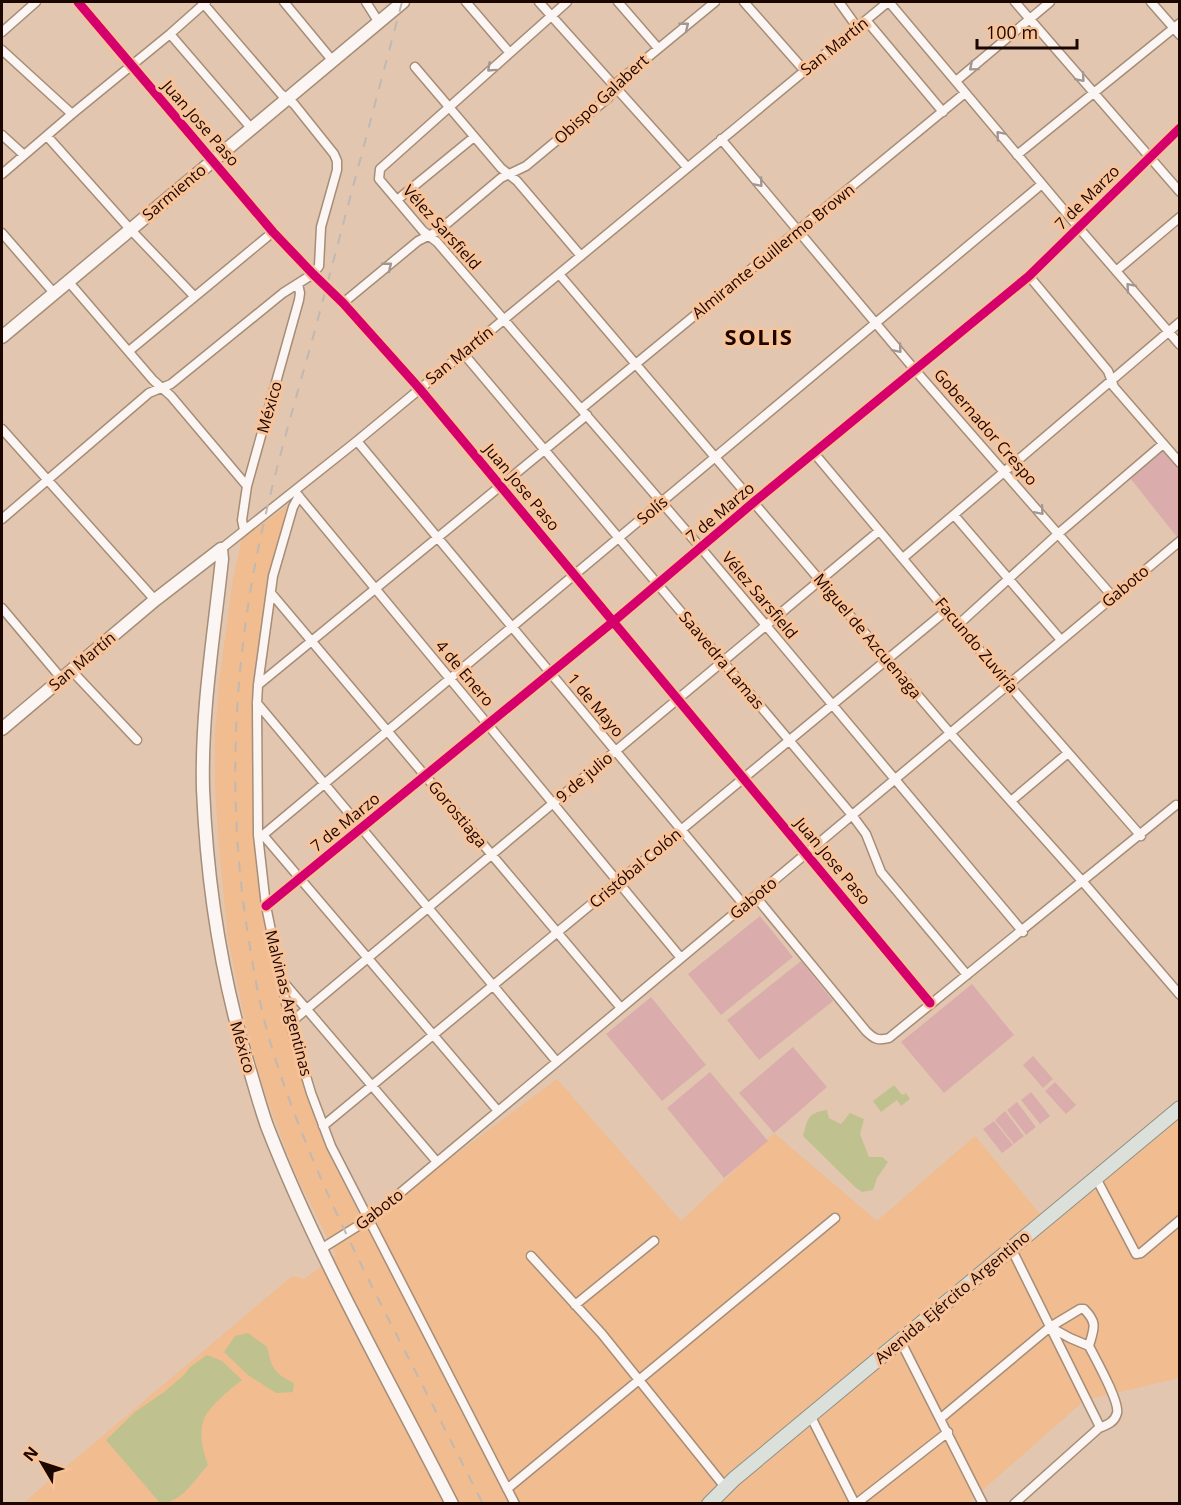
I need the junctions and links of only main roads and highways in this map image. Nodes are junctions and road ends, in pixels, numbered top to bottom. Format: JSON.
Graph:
{"nodes":[{"id":1,"x":1179,"y":1111,"type":"edge"},
{"id":2,"x":725,"y":1487,"type":"junction"},
{"id":3,"x":699,"y":1503,"type":"edge"},
{"id":4,"x":709,"y":1503,"type":"edge"}],
"edges":[{"from":1,"to":2,"type":"main road","name":"Avenida Ejército Argentino"},
{"from":2,"to":3,"type":"main road","name":"Avenida Ejército Argentino"},
{"from":2,"to":4,"type":"main road","name":"Avenida Ejército Argentino"}]}
